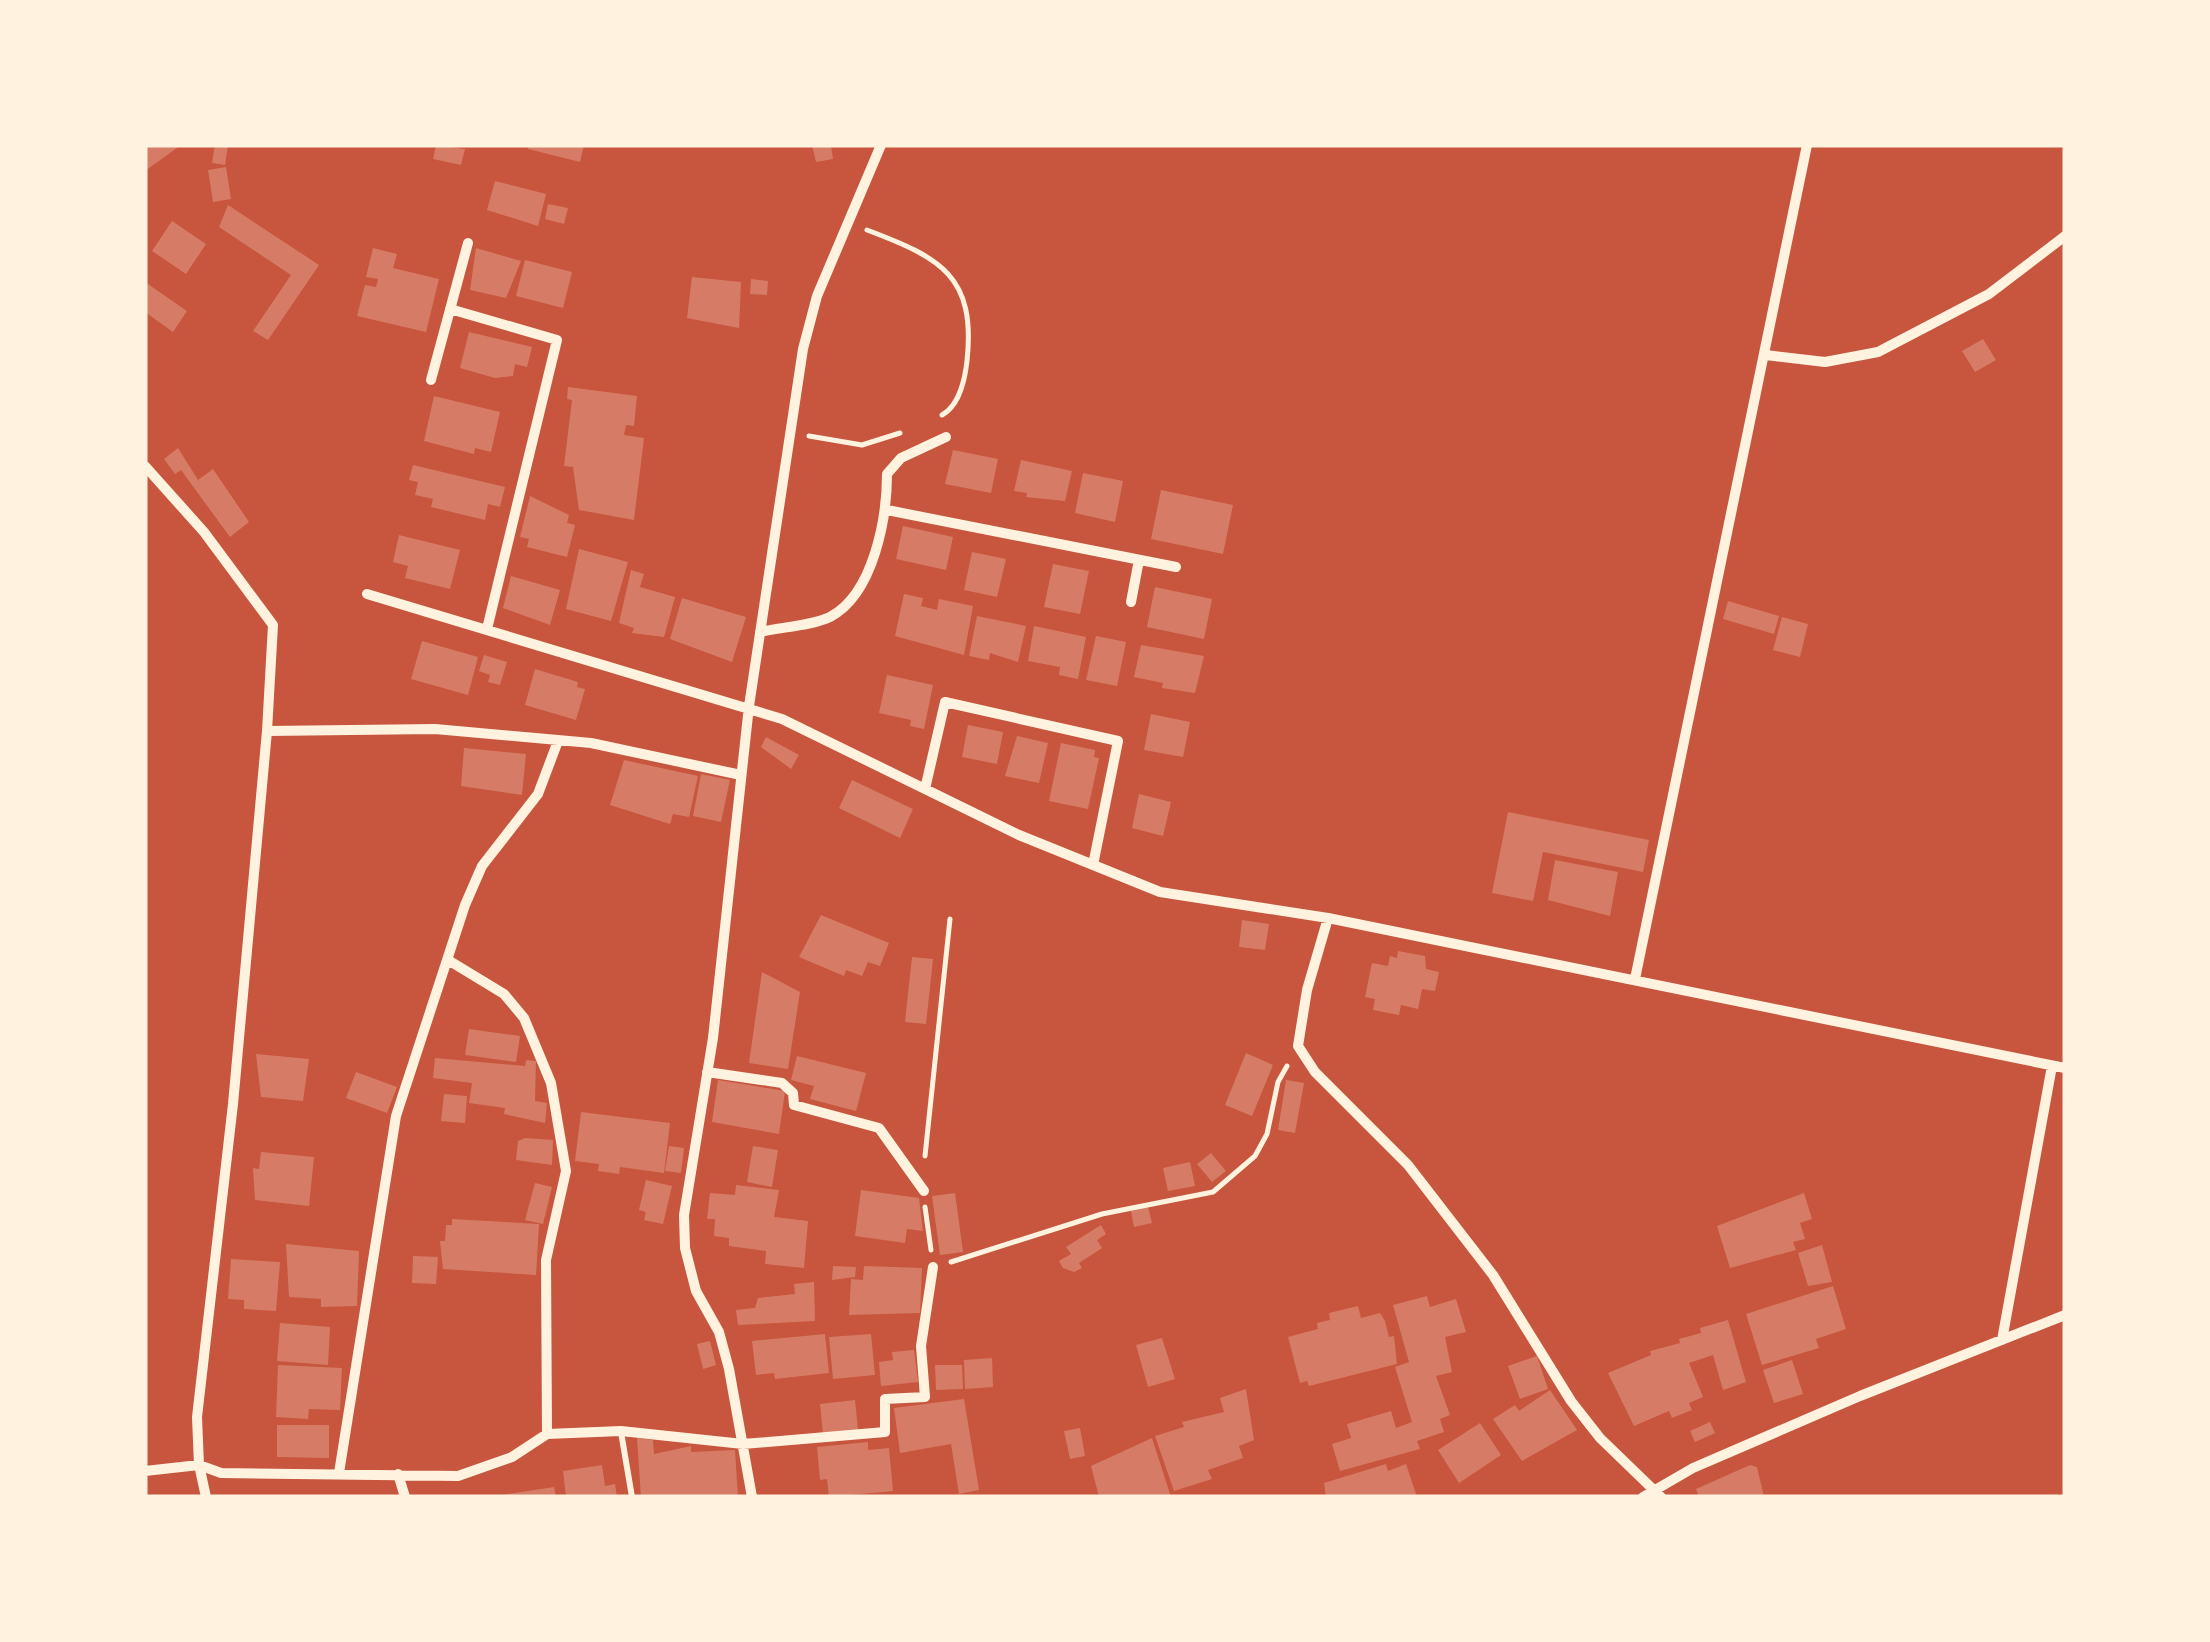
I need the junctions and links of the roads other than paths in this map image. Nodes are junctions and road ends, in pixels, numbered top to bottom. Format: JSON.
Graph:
{"nodes":[{"id":1,"x":881,"y":145,"type":"edge"},
{"id":2,"x":1807,"y":145,"type":"edge"},
{"id":3,"x":2065,"y":236,"type":"edge"},
{"id":4,"x":468,"y":243,"type":"dead end"},
{"id":5,"x":450,"y":309,"type":"junction"},
{"id":6,"x":1766,"y":354,"type":"junction"},
{"id":7,"x":431,"y":380,"type":"dead end"},
{"id":8,"x":946,"y":437,"type":"dead end"},
{"id":9,"x":145,"y":466,"type":"edge"},
{"id":10,"x":886,"y":510,"type":"junction"},
{"id":11,"x":1139,"y":560,"type":"junction"},
{"id":12,"x":1176,"y":567,"type":"dead end"},
{"id":13,"x":366,"y":594,"type":"dead end"},
{"id":14,"x":1131,"y":602,"type":"dead end"},
{"id":15,"x":487,"y":630,"type":"junction"},
{"id":16,"x":760,"y":632,"type":"junction"},
{"id":17,"x":749,"y":706,"type":"junction"},
{"id":18,"x":267,"y":731,"type":"junction"},
{"id":19,"x":558,"y":742,"type":"junction"},
{"id":20,"x":741,"y":775,"type":"junction"},
{"id":21,"x":925,"y":789,"type":"junction"},
{"id":22,"x":1093,"y":865,"type":"junction"},
{"id":23,"x":1328,"y":918,"type":"junction"},
{"id":24,"x":448,"y":960,"type":"junction"},
{"id":25,"x":1635,"y":978,"type":"junction"},
{"id":26,"x":2052,"y":1066,"type":"junction"},
{"id":27,"x":2065,"y":1068,"type":"edge"},
{"id":28,"x":707,"y":1072,"type":"junction"},
{"id":29,"x":924,"y":1191,"type":"road end"},
{"id":30,"x":933,"y":1267,"type":"road end"},
{"id":31,"x":2065,"y":1315,"type":"edge"},
{"id":32,"x":2002,"y":1340,"type":"junction"},
{"id":33,"x":621,"y":1431,"type":"junction"},
{"id":34,"x":547,"y":1434,"type":"junction"},
{"id":35,"x":743,"y":1444,"type":"junction"},
{"id":36,"x":199,"y":1465,"type":"junction"},
{"id":37,"x":145,"y":1471,"type":"edge"},
{"id":38,"x":340,"y":1473,"type":"junction"},
{"id":39,"x":398,"y":1474,"type":"junction"},
{"id":40,"x":1658,"y":1493,"type":"edge"},
{"id":41,"x":206,"y":1497,"type":"edge"},
{"id":42,"x":404,"y":1497,"type":"edge"},
{"id":43,"x":632,"y":1497,"type":"edge"},
{"id":44,"x":752,"y":1497,"type":"edge"},
{"id":45,"x":1643,"y":1497,"type":"edge"}],
"edges":[{"from":1,"to":16,"type":"street"},
{"from":2,"to":6,"type":"street"},
{"from":3,"to":6,"type":"street"},
{"from":4,"to":5,"type":"street"},
{"from":5,"to":7,"type":"street"},
{"from":5,"to":15,"type":"street"},
{"from":6,"to":25,"type":"street"},
{"from":8,"to":10,"type":"street"},
{"from":9,"to":18,"type":"street"},
{"from":10,"to":11,"type":"street"},
{"from":10,"to":16,"type":"street"},
{"from":11,"to":12,"type":"street"},
{"from":11,"to":14,"type":"street"},
{"from":13,"to":15,"type":"street"},
{"from":15,"to":17,"type":"street"},
{"from":16,"to":17,"type":"street"},
{"from":17,"to":20,"type":"street"},
{"from":17,"to":21,"type":"street"},
{"from":18,"to":19,"type":"street"},
{"from":18,"to":36,"type":"street"},
{"from":19,"to":20,"type":"street"},
{"from":19,"to":24,"type":"street"},
{"from":20,"to":28,"type":"street"},
{"from":21,"to":22,"type":"street"},
{"from":21,"to":22,"type":"street"},
{"from":22,"to":23,"type":"street"},
{"from":23,"to":25,"type":"street"},
{"from":23,"to":40,"type":"street"},
{"from":24,"to":34,"type":"street"},
{"from":24,"to":38,"type":"street"},
{"from":25,"to":26,"type":"street"},
{"from":26,"to":27,"type":"street"},
{"from":26,"to":32,"type":"street"},
{"from":28,"to":29,"type":"street"},
{"from":28,"to":35,"type":"street"},
{"from":30,"to":35,"type":"street"},
{"from":31,"to":32,"type":"street"},
{"from":32,"to":40,"type":"street"},
{"from":33,"to":34,"type":"street"},
{"from":33,"to":35,"type":"street"},
{"from":33,"to":43,"type":"lane"},
{"from":34,"to":39,"type":"street"},
{"from":35,"to":44,"type":"street"},
{"from":36,"to":37,"type":"street"},
{"from":36,"to":38,"type":"street"},
{"from":36,"to":41,"type":"street"},
{"from":38,"to":39,"type":"street"},
{"from":39,"to":42,"type":"street"},
{"from":40,"to":45,"type":"street"}]}
